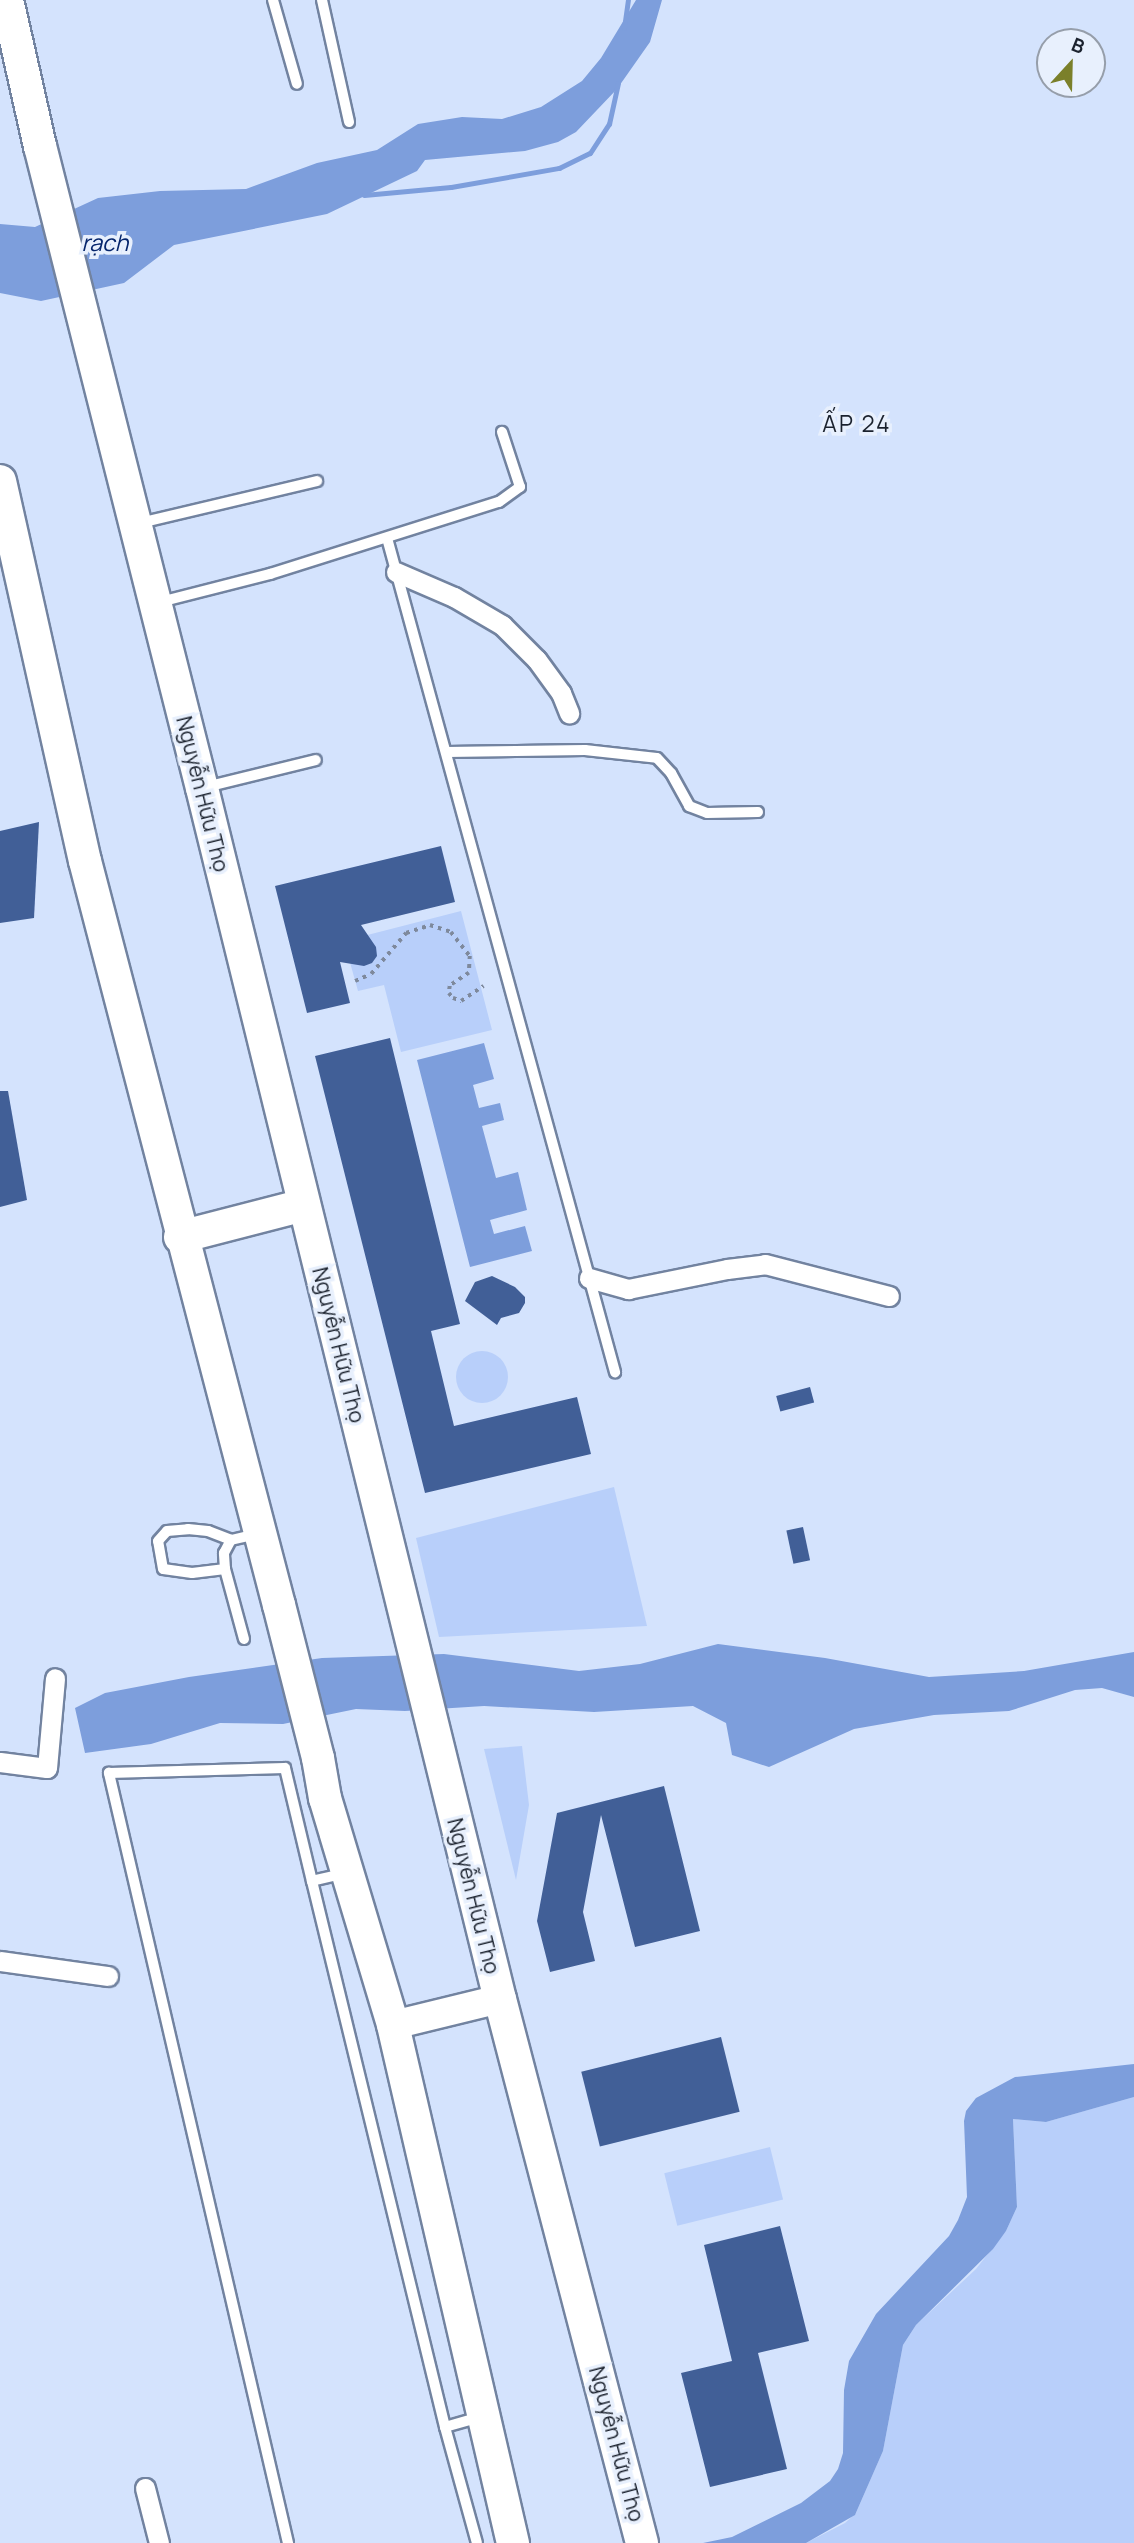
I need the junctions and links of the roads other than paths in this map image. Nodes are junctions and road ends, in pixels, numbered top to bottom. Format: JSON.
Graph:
{"nodes":[{"id":1,"x":6,"y":0,"type":"edge"},
{"id":2,"x":273,"y":0,"type":"edge"},
{"id":3,"x":322,"y":0,"type":"edge"},
{"id":4,"x":297,"y":84,"type":"dead end"},
{"id":5,"x":349,"y":122,"type":"dead end"},
{"id":6,"x":502,"y":432,"type":"dead end"},
{"id":7,"x":0,"y":481,"type":"edge"},
{"id":8,"x":317,"y":481,"type":"dead end"},
{"id":9,"x":136,"y":524,"type":"junction"},
{"id":10,"x":387,"y":538,"type":"junction"},
{"id":11,"x":396,"y":572,"type":"junction"},
{"id":12,"x":156,"y":603,"type":"junction"},
{"id":13,"x":569,"y":713,"type":"dead end"},
{"id":14,"x":447,"y":752,"type":"junction"},
{"id":15,"x":316,"y":760,"type":"dead end"},
{"id":16,"x":202,"y":788,"type":"junction"},
{"id":17,"x":758,"y":812,"type":"dead end"},
{"id":18,"x":304,"y":1205,"type":"junction"},
{"id":19,"x":180,"y":1237,"type":"junction"},
{"id":20,"x":589,"y":1278,"type":"junction"},
{"id":21,"x":889,"y":1296,"type":"dead end"},
{"id":22,"x":615,"y":1372,"type":"dead end"},
{"id":23,"x":245,"y":1537,"type":"junction"},
{"id":24,"x":225,"y":1569,"type":"junction"},
{"id":25,"x":244,"y":1639,"type":"dead end"},
{"id":26,"x":55,"y":1678,"type":"dead end"},
{"id":27,"x":0,"y":1762,"type":"edge"},
{"id":28,"x":346,"y":1873,"type":"junction"},
{"id":29,"x":312,"y":1881,"type":"junction"},
{"id":30,"x":0,"y":1961,"type":"edge"},
{"id":31,"x":108,"y":1976,"type":"dead end"},
{"id":32,"x":500,"y":1999,"type":"junction"},
{"id":33,"x":393,"y":2025,"type":"junction"},
{"id":34,"x":482,"y":2416,"type":"junction"},
{"id":35,"x":445,"y":2427,"type":"junction"},
{"id":36,"x":145,"y":2488,"type":"dead end"},
{"id":37,"x":640,"y":2534,"type":"edge"},
{"id":38,"x":511,"y":2538,"type":"edge"},
{"id":39,"x":159,"y":2543,"type":"edge"},
{"id":40,"x":288,"y":2543,"type":"edge"},
{"id":41,"x":477,"y":2543,"type":"edge"}],
"edges":[{"from":1,"to":9,"type":"main road","name":"Nguyễn Hữu Thọ"},
{"from":2,"to":4,"type":"lane"},
{"from":3,"to":5,"type":"lane"},
{"from":6,"to":10,"type":"lane"},
{"from":7,"to":19,"type":"main road"},
{"from":8,"to":9,"type":"lane"},
{"from":9,"to":12,"type":"main road","name":"Nguyễn Hữu Thọ"},
{"from":10,"to":11,"type":"lane"},
{"from":10,"to":12,"type":"lane"},
{"from":11,"to":13,"type":"street"},
{"from":11,"to":14,"type":"lane"},
{"from":12,"to":16,"type":"main road","name":"Nguyễn Hữu Thọ"},
{"from":14,"to":17,"type":"lane"},
{"from":14,"to":20,"type":"lane"},
{"from":15,"to":16,"type":"lane"},
{"from":16,"to":18,"type":"main road","name":"Nguyễn Hữu Thọ"},
{"from":18,"to":19,"type":"main road"},
{"from":18,"to":32,"type":"main road","name":"Nguyễn Hữu Thọ"},
{"from":19,"to":23,"type":"main road"},
{"from":20,"to":21,"type":"street"},
{"from":20,"to":22,"type":"lane"},
{"from":23,"to":24,"type":"lane"},
{"from":23,"to":24,"type":"lane"},
{"from":23,"to":28,"type":"main road"},
{"from":24,"to":25,"type":"lane"},
{"from":26,"to":27,"type":"street"},
{"from":28,"to":29,"type":"lane"},
{"from":28,"to":33,"type":"main road"},
{"from":29,"to":35,"type":"lane"},
{"from":29,"to":40,"type":"lane"},
{"from":30,"to":31,"type":"street"},
{"from":32,"to":33,"type":"main road"},
{"from":32,"to":37,"type":"main road","name":"Nguyễn Hữu Thọ"},
{"from":33,"to":34,"type":"main road"},
{"from":34,"to":35,"type":"lane"},
{"from":34,"to":38,"type":"main road"},
{"from":35,"to":41,"type":"lane"},
{"from":36,"to":39,"type":"street"}]}
